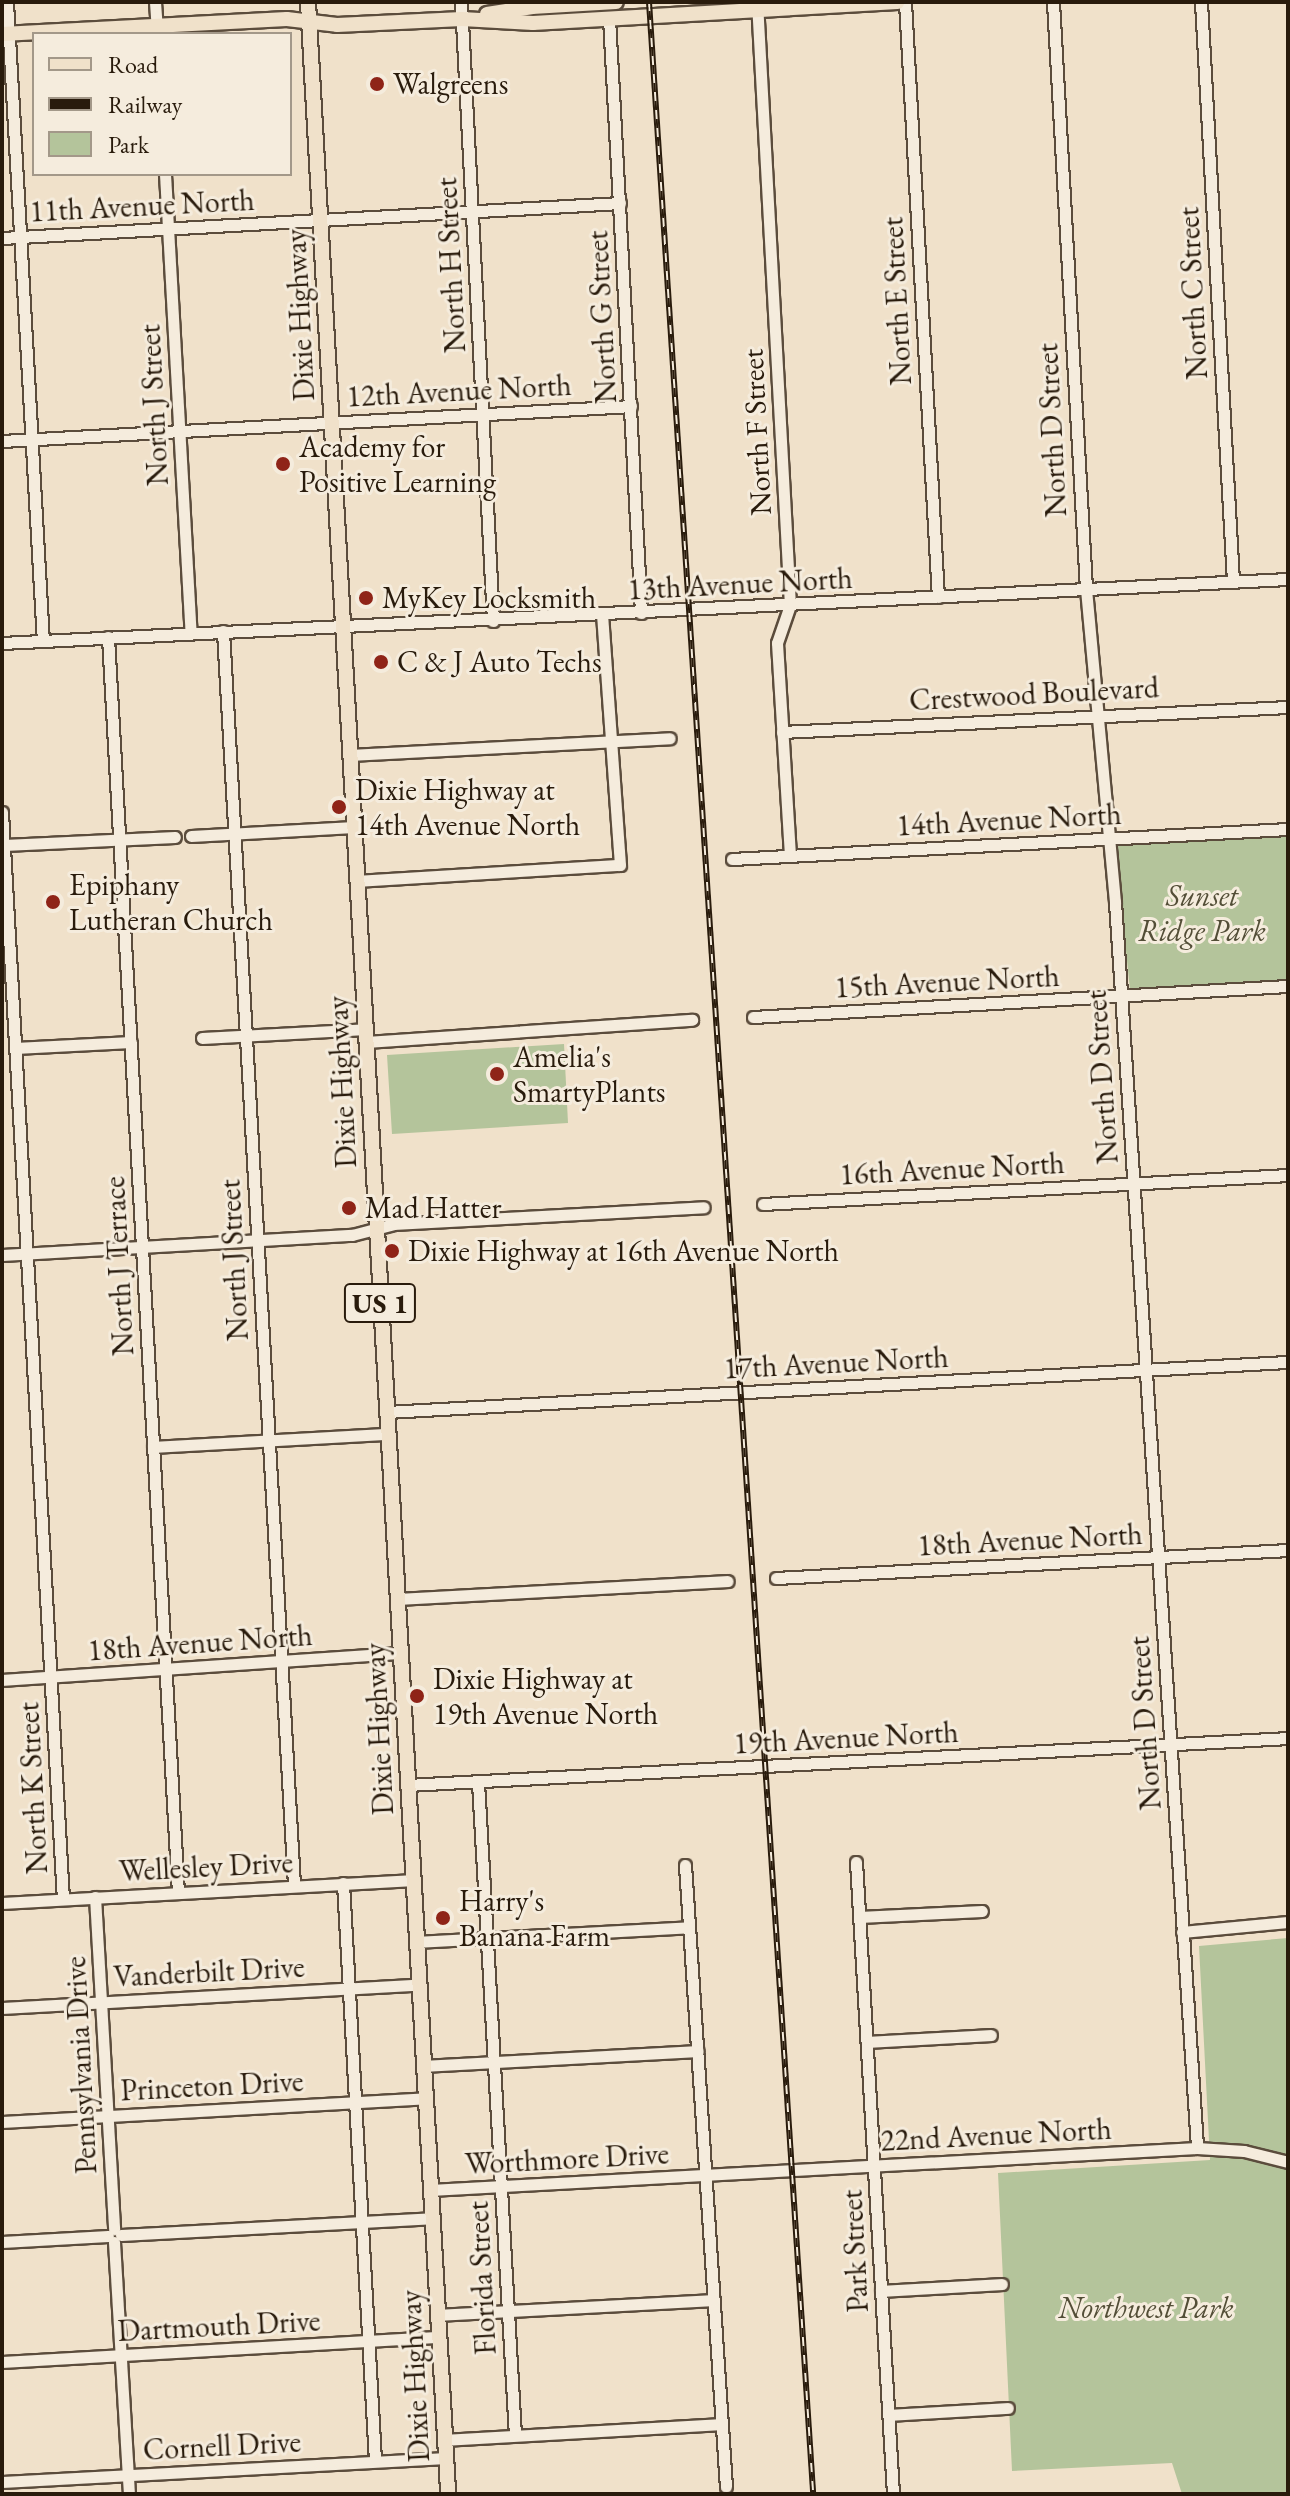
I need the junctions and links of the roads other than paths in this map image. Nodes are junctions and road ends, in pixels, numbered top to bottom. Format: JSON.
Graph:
{"nodes":[{"id":1,"x":7,"y":2,"type":"edge"},
{"id":2,"x":155,"y":2,"type":"edge"},
{"id":3,"x":308,"y":2,"type":"edge"},
{"id":4,"x":461,"y":2,"type":"edge"},
{"id":5,"x":608,"y":2,"type":"edge"},
{"id":6,"x":616,"y":2,"type":"edge"},
{"id":7,"x":897,"y":2,"type":"edge"},
{"id":8,"x":905,"y":2,"type":"edge"},
{"id":9,"x":1053,"y":2,"type":"edge"},
{"id":10,"x":1201,"y":2,"type":"edge"},
{"id":11,"x":757,"y":6,"type":"edge"},
{"id":12,"x":609,"y":18,"type":"junction"},
{"id":13,"x":462,"y":19,"type":"junction"},
{"id":14,"x":309,"y":20,"type":"junction"},
{"id":15,"x":157,"y":30,"type":"edge"},
{"id":16,"x":82,"y":32,"type":"edge"},
{"id":17,"x":32,"y":33,"type":"edge"},
{"id":18,"x":6,"y":34,"type":"edge"},
{"id":19,"x":165,"y":176,"type":"edge"},
{"id":20,"x":620,"y":203,"type":"junction"},
{"id":21,"x":472,"y":211,"type":"junction"},
{"id":22,"x":320,"y":221,"type":"junction"},
{"id":23,"x":168,"y":228,"type":"junction"},
{"id":24,"x":21,"y":237,"type":"junction"},
{"id":25,"x":2,"y":238,"type":"edge"},
{"id":26,"x":631,"y":406,"type":"junction"},
{"id":27,"x":484,"y":414,"type":"junction"},
{"id":28,"x":332,"y":422,"type":"junction"},
{"id":29,"x":179,"y":431,"type":"junction"},
{"id":30,"x":32,"y":439,"type":"junction"},
{"id":31,"x":2,"y":441,"type":"edge"},
{"id":32,"x":1288,"y":579,"type":"edge"},
{"id":33,"x":1233,"y":581,"type":"junction"},
{"id":34,"x":1086,"y":589,"type":"junction"},
{"id":35,"x":938,"y":597,"type":"junction"},
{"id":36,"x":790,"y":605,"type":"junction"},
{"id":37,"x":641,"y":613,"type":"junction"},
{"id":38,"x":602,"y":615,"type":"junction"},
{"id":39,"x":493,"y":621,"type":"junction"},
{"id":40,"x":343,"y":624,"type":"junction"},
{"id":41,"x":223,"y":631,"type":"junction"},
{"id":42,"x":191,"y":633,"type":"junction"},
{"id":43,"x":108,"y":637,"type":"junction"},
{"id":44,"x":43,"y":641,"type":"junction"},
{"id":45,"x":2,"y":643,"type":"edge"},
{"id":46,"x":1288,"y":707,"type":"edge"},
{"id":47,"x":1098,"y":714,"type":"junction"},
{"id":48,"x":782,"y":732,"type":"junction"},
{"id":49,"x":670,"y":738,"type":"dead end"},
{"id":50,"x":611,"y":741,"type":"junction"},
{"id":51,"x":350,"y":755,"type":"junction"},
{"id":52,"x":2,"y":812,"type":"edge"},
{"id":53,"x":354,"y":827,"type":"junction"},
{"id":54,"x":1288,"y":829,"type":"edge"},
{"id":55,"x":234,"y":833,"type":"junction"},
{"id":56,"x":191,"y":836,"type":"dead end"},
{"id":57,"x":175,"y":837,"type":"dead end"},
{"id":58,"x":119,"y":839,"type":"junction"},
{"id":59,"x":1110,"y":839,"type":"junction"},
{"id":60,"x":4,"y":845,"type":"edge"},
{"id":61,"x":790,"y":856,"type":"junction"},
{"id":62,"x":732,"y":859,"type":"dead end"},
{"id":63,"x":357,"y":881,"type":"junction"},
{"id":64,"x":1288,"y":986,"type":"edge"},
{"id":65,"x":1121,"y":996,"type":"junction"},
{"id":66,"x":753,"y":1017,"type":"dead end"},
{"id":67,"x":692,"y":1020,"type":"dead end"},
{"id":68,"x":366,"y":1035,"type":"junction"},
{"id":69,"x":246,"y":1036,"type":"junction"},
{"id":70,"x":202,"y":1038,"type":"dead end"},
{"id":71,"x":131,"y":1042,"type":"junction"},
{"id":72,"x":15,"y":1048,"type":"junction"},
{"id":73,"x":1288,"y":1175,"type":"edge"},
{"id":74,"x":1133,"y":1183,"type":"junction"},
{"id":75,"x":763,"y":1204,"type":"dead end"},
{"id":76,"x":704,"y":1207,"type":"dead end"},
{"id":77,"x":376,"y":1230,"type":"junction"},
{"id":78,"x":257,"y":1241,"type":"junction"},
{"id":79,"x":142,"y":1247,"type":"junction"},
{"id":80,"x":27,"y":1253,"type":"junction"},
{"id":81,"x":2,"y":1255,"type":"edge"},
{"id":82,"x":1288,"y":1362,"type":"edge"},
{"id":83,"x":1146,"y":1370,"type":"junction"},
{"id":84,"x":387,"y":1412,"type":"junction"},
{"id":85,"x":388,"y":1434,"type":"junction"},
{"id":86,"x":269,"y":1441,"type":"junction"},
{"id":87,"x":153,"y":1447,"type":"junction"},
{"id":88,"x":1288,"y":1550,"type":"edge"},
{"id":89,"x":1158,"y":1557,"type":"junction"},
{"id":90,"x":776,"y":1578,"type":"dead end"},
{"id":91,"x":728,"y":1581,"type":"dead end"},
{"id":92,"x":398,"y":1599,"type":"junction"},
{"id":93,"x":400,"y":1653,"type":"junction"},
{"id":94,"x":282,"y":1661,"type":"junction"},
{"id":95,"x":166,"y":1671,"type":"junction"},
{"id":96,"x":51,"y":1677,"type":"junction"},
{"id":97,"x":2,"y":1680,"type":"edge"},
{"id":98,"x":1288,"y":1738,"type":"edge"},
{"id":99,"x":1170,"y":1744,"type":"junction"},
{"id":100,"x":478,"y":1782,"type":"junction"},
{"id":101,"x":407,"y":1785,"type":"junction"},
{"id":102,"x":856,"y":1862,"type":"dead end"},
{"id":103,"x":685,"y":1865,"type":"dead end"},
{"id":104,"x":413,"y":1880,"type":"junction"},
{"id":105,"x":343,"y":1883,"type":"junction"},
{"id":106,"x":294,"y":1886,"type":"junction"},
{"id":107,"x":178,"y":1893,"type":"junction"},
{"id":108,"x":95,"y":1897,"type":"junction"},
{"id":109,"x":63,"y":1899,"type":"junction"},
{"id":110,"x":2,"y":1903,"type":"edge"},
{"id":111,"x":982,"y":1911,"type":"dead end"},
{"id":112,"x":859,"y":1917,"type":"junction"},
{"id":113,"x":1288,"y":1922,"type":"edge"},
{"id":114,"x":689,"y":1927,"type":"junction"},
{"id":115,"x":1182,"y":1932,"type":"junction"},
{"id":116,"x":487,"y":1938,"type":"junction"},
{"id":117,"x":416,"y":1942,"type":"junction"},
{"id":118,"x":419,"y":1985,"type":"junction"},
{"id":119,"x":349,"y":1988,"type":"junction"},
{"id":120,"x":101,"y":2002,"type":"junction"},
{"id":121,"x":2,"y":2008,"type":"edge"},
{"id":122,"x":991,"y":2035,"type":"dead end"},
{"id":123,"x":867,"y":2042,"type":"junction"},
{"id":124,"x":698,"y":2051,"type":"junction"},
{"id":125,"x":494,"y":2062,"type":"junction"},
{"id":126,"x":423,"y":2066,"type":"junction"},
{"id":127,"x":425,"y":2098,"type":"junction"},
{"id":128,"x":355,"y":2102,"type":"junction"},
{"id":129,"x":107,"y":2116,"type":"junction"},
{"id":130,"x":2,"y":2122,"type":"edge"},
{"id":131,"x":1197,"y":2148,"type":"junction"},
{"id":132,"x":1288,"y":2162,"type":"edge"},
{"id":133,"x":874,"y":2166,"type":"junction"},
{"id":134,"x":706,"y":2175,"type":"junction"},
{"id":135,"x":501,"y":2187,"type":"junction"},
{"id":136,"x":430,"y":2190,"type":"junction"},
{"id":137,"x":432,"y":2218,"type":"junction"},
{"id":138,"x":362,"y":2222,"type":"junction"},
{"id":139,"x":114,"y":2236,"type":"junction"},
{"id":140,"x":2,"y":2242,"type":"edge"},
{"id":141,"x":1002,"y":2284,"type":"dead end"},
{"id":142,"x":881,"y":2291,"type":"junction"},
{"id":143,"x":714,"y":2300,"type":"junction"},
{"id":144,"x":508,"y":2311,"type":"junction"},
{"id":145,"x":437,"y":2315,"type":"junction"},
{"id":146,"x":439,"y":2337,"type":"junction"},
{"id":147,"x":369,"y":2341,"type":"junction"},
{"id":148,"x":121,"y":2356,"type":"junction"},
{"id":149,"x":2,"y":2362,"type":"edge"},
{"id":150,"x":1008,"y":2408,"type":"dead end"},
{"id":151,"x":889,"y":2415,"type":"junction"},
{"id":152,"x":722,"y":2424,"type":"junction"},
{"id":153,"x":515,"y":2435,"type":"junction"},
{"id":154,"x":444,"y":2440,"type":"junction"},
{"id":155,"x":445,"y":2458,"type":"junction"},
{"id":156,"x":375,"y":2461,"type":"junction"},
{"id":157,"x":128,"y":2476,"type":"junction"},
{"id":158,"x":2,"y":2482,"type":"edge"},
{"id":159,"x":726,"y":2487,"type":"dead end"},
{"id":160,"x":129,"y":2494,"type":"edge"},
{"id":161,"x":448,"y":2494,"type":"edge"},
{"id":162,"x":893,"y":2494,"type":"edge"}],
"edges":[{"from":1,"to":18,"type":"street"},
{"from":2,"to":15,"type":"street"},
{"from":3,"to":14,"type":"main road","name":"Dixie Highway","number":"US 1"},
{"from":4,"to":13,"type":"street","name":"North H Street"},
{"from":5,"to":6,"type":"main road"},
{"from":5,"to":13,"type":"main road"},
{"from":7,"to":11,"type":"main road"},
{"from":8,"to":35,"type":"street","name":"North E Street"},
{"from":9,"to":34,"type":"street","name":"North D Street"},
{"from":10,"to":33,"type":"street","name":"North C Street"},
{"from":11,"to":12,"type":"main road"},
{"from":11,"to":36,"type":"street","name":"North F Street"},
{"from":12,"to":13,"type":"main road"},
{"from":12,"to":20,"type":"street","name":"North G Street"},
{"from":13,"to":14,"type":"main road"},
{"from":13,"to":21,"type":"street","name":"North H Street"},
{"from":14,"to":15,"type":"main road"},
{"from":14,"to":22,"type":"main road","name":"Dixie Highway","number":"US 1"},
{"from":15,"to":16,"type":"main road"},
{"from":17,"to":18,"type":"main road"},
{"from":18,"to":24,"type":"street"},
{"from":19,"to":23,"type":"street","name":"North J Street"},
{"from":20,"to":21,"type":"street","name":"11th Avenue North"},
{"from":20,"to":26,"type":"street","name":"North G Street"},
{"from":21,"to":22,"type":"street","name":"11th Avenue North"},
{"from":21,"to":27,"type":"street","name":"North H Street"},
{"from":22,"to":23,"type":"street","name":"11th Avenue North"},
{"from":22,"to":28,"type":"main road","name":"Dixie Highway","number":"US 1"},
{"from":23,"to":24,"type":"street","name":"11th Avenue North"},
{"from":23,"to":29,"type":"street","name":"North J Street"},
{"from":24,"to":25,"type":"street","name":"11th Avenue North"},
{"from":24,"to":30,"type":"street"},
{"from":26,"to":27,"type":"street","name":"12th Avenue North"},
{"from":26,"to":37,"type":"street","name":"North G Street"},
{"from":27,"to":28,"type":"street","name":"12th Avenue North"},
{"from":27,"to":39,"type":"street","name":"North H Street"},
{"from":28,"to":29,"type":"street","name":"12th Avenue North"},
{"from":28,"to":40,"type":"main road","name":"Dixie Highway","number":"US 1"},
{"from":29,"to":30,"type":"street","name":"12th Avenue North"},
{"from":29,"to":42,"type":"street","name":"North J Street"},
{"from":30,"to":31,"type":"street","name":"12th Avenue North"},
{"from":30,"to":44,"type":"street"},
{"from":32,"to":33,"type":"street","name":"13th Avenue North"},
{"from":33,"to":34,"type":"street","name":"13th Avenue North"},
{"from":34,"to":35,"type":"street","name":"13th Avenue North"},
{"from":34,"to":47,"type":"street","name":"North D Street"},
{"from":35,"to":36,"type":"street","name":"13th Avenue North"},
{"from":36,"to":37,"type":"street","name":"13th Avenue North"},
{"from":36,"to":48,"type":"street","name":"North F Street"},
{"from":37,"to":38,"type":"street","name":"13th Avenue North"},
{"from":38,"to":39,"type":"street","name":"13th Avenue North"},
{"from":38,"to":50,"type":"street"},
{"from":39,"to":40,"type":"street","name":"13th Avenue North"},
{"from":40,"to":41,"type":"street","name":"13th Avenue North"},
{"from":40,"to":51,"type":"main road","name":"Dixie Highway","number":"US 1"},
{"from":41,"to":42,"type":"street","name":"13th Avenue North"},
{"from":41,"to":55,"type":"street","name":"North J Street"},
{"from":42,"to":43,"type":"street","name":"13th Avenue North"},
{"from":43,"to":44,"type":"street","name":"13th Avenue North"},
{"from":43,"to":58,"type":"street","name":"North J Terrace"},
{"from":44,"to":45,"type":"street","name":"13th Avenue North"},
{"from":46,"to":47,"type":"street","name":"Crestwood Boulevard"},
{"from":47,"to":48,"type":"street","name":"Crestwood Boulevard"},
{"from":47,"to":59,"type":"street","name":"North D Street"},
{"from":48,"to":61,"type":"street","name":"North F Street"},
{"from":49,"to":50,"type":"street"},
{"from":50,"to":51,"type":"street"},
{"from":50,"to":63,"type":"street"},
{"from":51,"to":53,"type":"main road","name":"Dixie Highway","number":"US 1"},
{"from":52,"to":60,"type":"street","name":"North K Street"},
{"from":53,"to":55,"type":"street"},
{"from":53,"to":63,"type":"main road","name":"Dixie Highway","number":"US 1"},
{"from":54,"to":59,"type":"street","name":"14th Avenue North"},
{"from":55,"to":56,"type":"street"},
{"from":55,"to":69,"type":"street","name":"North J Street"},
{"from":57,"to":58,"type":"street"},
{"from":58,"to":60,"type":"street"},
{"from":58,"to":71,"type":"street","name":"North J Terrace"},
{"from":59,"to":61,"type":"street","name":"14th Avenue North"},
{"from":59,"to":65,"type":"street","name":"North D Street"},
{"from":60,"to":72,"type":"street","name":"North K Street"},
{"from":61,"to":62,"type":"street","name":"14th Avenue North"},
{"from":63,"to":68,"type":"main road","name":"Dixie Highway","number":"US 1"},
{"from":64,"to":65,"type":"street","name":"15th Avenue North"},
{"from":65,"to":66,"type":"street","name":"15th Avenue North"},
{"from":65,"to":74,"type":"street","name":"North D Street"},
{"from":67,"to":68,"type":"street"},
{"from":68,"to":69,"type":"street"},
{"from":68,"to":77,"type":"main road","name":"Dixie Highway","number":"US 1"},
{"from":69,"to":70,"type":"street"},
{"from":69,"to":78,"type":"street","name":"North J Street"},
{"from":71,"to":72,"type":"street"},
{"from":71,"to":79,"type":"street","name":"North J Terrace"},
{"from":72,"to":80,"type":"street","name":"North K Street"},
{"from":73,"to":74,"type":"street","name":"16th Avenue North"},
{"from":74,"to":75,"type":"street","name":"16th Avenue North"},
{"from":74,"to":83,"type":"street","name":"North D Street"},
{"from":76,"to":77,"type":"street"},
{"from":77,"to":78,"type":"street"},
{"from":77,"to":84,"type":"main road","name":"Dixie Highway","number":"US 1"},
{"from":78,"to":79,"type":"street"},
{"from":78,"to":86,"type":"street","name":"North J Street"},
{"from":79,"to":80,"type":"street"},
{"from":79,"to":87,"type":"street","name":"North J Terrace"},
{"from":80,"to":81,"type":"street"},
{"from":80,"to":96,"type":"street","name":"North K Street"},
{"from":82,"to":83,"type":"street","name":"17th Avenue North"},
{"from":83,"to":84,"type":"street","name":"17th Avenue North"},
{"from":83,"to":89,"type":"street","name":"North D Street"},
{"from":84,"to":85,"type":"main road","name":"Dixie Highway","number":"US 1"},
{"from":85,"to":86,"type":"street"},
{"from":85,"to":92,"type":"main road","name":"Dixie Highway","number":"US 1"},
{"from":86,"to":87,"type":"street"},
{"from":86,"to":94,"type":"street","name":"North J Street"},
{"from":87,"to":95,"type":"street","name":"North J Terrace"},
{"from":88,"to":89,"type":"street","name":"18th Avenue North"},
{"from":89,"to":90,"type":"street","name":"18th Avenue North"},
{"from":89,"to":99,"type":"street","name":"North D Street"},
{"from":91,"to":92,"type":"street"},
{"from":92,"to":93,"type":"main road","name":"Dixie Highway","number":"US 1"},
{"from":93,"to":94,"type":"street","name":"18th Avenue North"},
{"from":93,"to":101,"type":"main road","name":"Dixie Highway","number":"US 1"},
{"from":94,"to":95,"type":"street","name":"18th Avenue North"},
{"from":94,"to":106,"type":"street","name":"North J Street"},
{"from":95,"to":96,"type":"street","name":"18th Avenue North"},
{"from":95,"to":107,"type":"street","name":"North J Terrace"},
{"from":96,"to":97,"type":"street","name":"18th Avenue North"},
{"from":96,"to":109,"type":"street","name":"North K Street"},
{"from":98,"to":99,"type":"street","name":"19th Avenue North"},
{"from":99,"to":100,"type":"street","name":"19th Avenue North"},
{"from":99,"to":115,"type":"street","name":"North D Street"},
{"from":100,"to":101,"type":"street","name":"19th Avenue North"},
{"from":100,"to":116,"type":"street","name":"Florida Street"},
{"from":101,"to":104,"type":"main road","name":"Dixie Highway","number":"US 1"},
{"from":102,"to":112,"type":"street","name":"Park Street"},
{"from":103,"to":114,"type":"street"},
{"from":104,"to":105,"type":"street","name":"Wellesley Drive"},
{"from":104,"to":117,"type":"main road","name":"Dixie Highway","number":"US 1"},
{"from":105,"to":106,"type":"street","name":"Wellesley Drive"},
{"from":105,"to":119,"type":"street"},
{"from":106,"to":107,"type":"street","name":"Wellesley Drive"},
{"from":107,"to":108,"type":"street","name":"Wellesley Drive"},
{"from":108,"to":109,"type":"street","name":"Wellesley Drive"},
{"from":108,"to":120,"type":"street","name":"Pennsylvania Drive"},
{"from":109,"to":110,"type":"street","name":"Wellesley Drive"},
{"from":111,"to":112,"type":"street"},
{"from":112,"to":123,"type":"street","name":"Park Street"},
{"from":113,"to":115,"type":"street"},
{"from":114,"to":116,"type":"street"},
{"from":114,"to":124,"type":"street"},
{"from":115,"to":131,"type":"street","name":"North D Street"},
{"from":116,"to":117,"type":"street"},
{"from":116,"to":125,"type":"street","name":"Florida Street"},
{"from":117,"to":118,"type":"main road","name":"Dixie Highway","number":"US 1"},
{"from":118,"to":119,"type":"street","name":"Vanderbilt Drive"},
{"from":118,"to":126,"type":"main road","name":"Dixie Highway","number":"US 1"},
{"from":119,"to":120,"type":"street","name":"Vanderbilt Drive"},
{"from":119,"to":128,"type":"street"},
{"from":120,"to":121,"type":"street","name":"Vanderbilt Drive"},
{"from":120,"to":129,"type":"street","name":"Pennsylvania Drive"},
{"from":122,"to":123,"type":"street"},
{"from":123,"to":133,"type":"street","name":"Park Street"},
{"from":124,"to":125,"type":"street"},
{"from":124,"to":134,"type":"street"},
{"from":125,"to":126,"type":"street"},
{"from":125,"to":135,"type":"street","name":"Florida Street"},
{"from":126,"to":127,"type":"main road","name":"Dixie Highway","number":"US 1"},
{"from":127,"to":128,"type":"street","name":"Princeton Drive"},
{"from":127,"to":136,"type":"main road","name":"Dixie Highway","number":"US 1"},
{"from":128,"to":129,"type":"street","name":"Princeton Drive"},
{"from":128,"to":138,"type":"street"},
{"from":129,"to":130,"type":"street","name":"Princeton Drive"},
{"from":129,"to":139,"type":"street","name":"Pennsylvania Drive"},
{"from":131,"to":132,"type":"street","name":"22nd Avenue North"},
{"from":131,"to":133,"type":"street","name":"22nd Avenue North"},
{"from":133,"to":134,"type":"street","name":"22nd Avenue North"},
{"from":133,"to":142,"type":"street","name":"Park Street"},
{"from":134,"to":135,"type":"street","name":"Worthmore Drive"},
{"from":134,"to":143,"type":"street"},
{"from":135,"to":136,"type":"street","name":"Worthmore Drive"},
{"from":135,"to":144,"type":"street","name":"Florida Street"},
{"from":136,"to":137,"type":"main road","name":"Dixie Highway","number":"US 1"},
{"from":137,"to":138,"type":"street"},
{"from":137,"to":145,"type":"main road","name":"Dixie Highway","number":"US 1"},
{"from":138,"to":139,"type":"street"},
{"from":138,"to":147,"type":"street"},
{"from":139,"to":140,"type":"street"},
{"from":139,"to":148,"type":"street","name":"Pennsylvania Drive"},
{"from":141,"to":142,"type":"street"},
{"from":142,"to":151,"type":"street","name":"Park Street"},
{"from":143,"to":144,"type":"street"},
{"from":143,"to":152,"type":"street"},
{"from":144,"to":145,"type":"street"},
{"from":144,"to":153,"type":"street","name":"Florida Street"},
{"from":145,"to":146,"type":"main road","name":"Dixie Highway","number":"US 1"},
{"from":146,"to":147,"type":"street","name":"Dartmouth Drive"},
{"from":146,"to":154,"type":"main road","name":"Dixie Highway","number":"US 1"},
{"from":147,"to":148,"type":"street","name":"Dartmouth Drive"},
{"from":147,"to":156,"type":"street"},
{"from":148,"to":149,"type":"street","name":"Dartmouth Drive"},
{"from":148,"to":157,"type":"street","name":"Pennsylvania Drive"},
{"from":150,"to":151,"type":"street"},
{"from":151,"to":162,"type":"street","name":"Park Street"},
{"from":152,"to":153,"type":"street"},
{"from":152,"to":159,"type":"street"},
{"from":153,"to":154,"type":"street"},
{"from":154,"to":155,"type":"main road","name":"Dixie Highway","number":"US 1"},
{"from":155,"to":156,"type":"street","name":"Cornell Drive"},
{"from":155,"to":161,"type":"main road","name":"Dixie Highway","number":"US 1"},
{"from":156,"to":157,"type":"street","name":"Cornell Drive"},
{"from":157,"to":158,"type":"street","name":"Cornell Drive"},
{"from":157,"to":160,"type":"street","name":"Pennsylvania Drive"}]}
